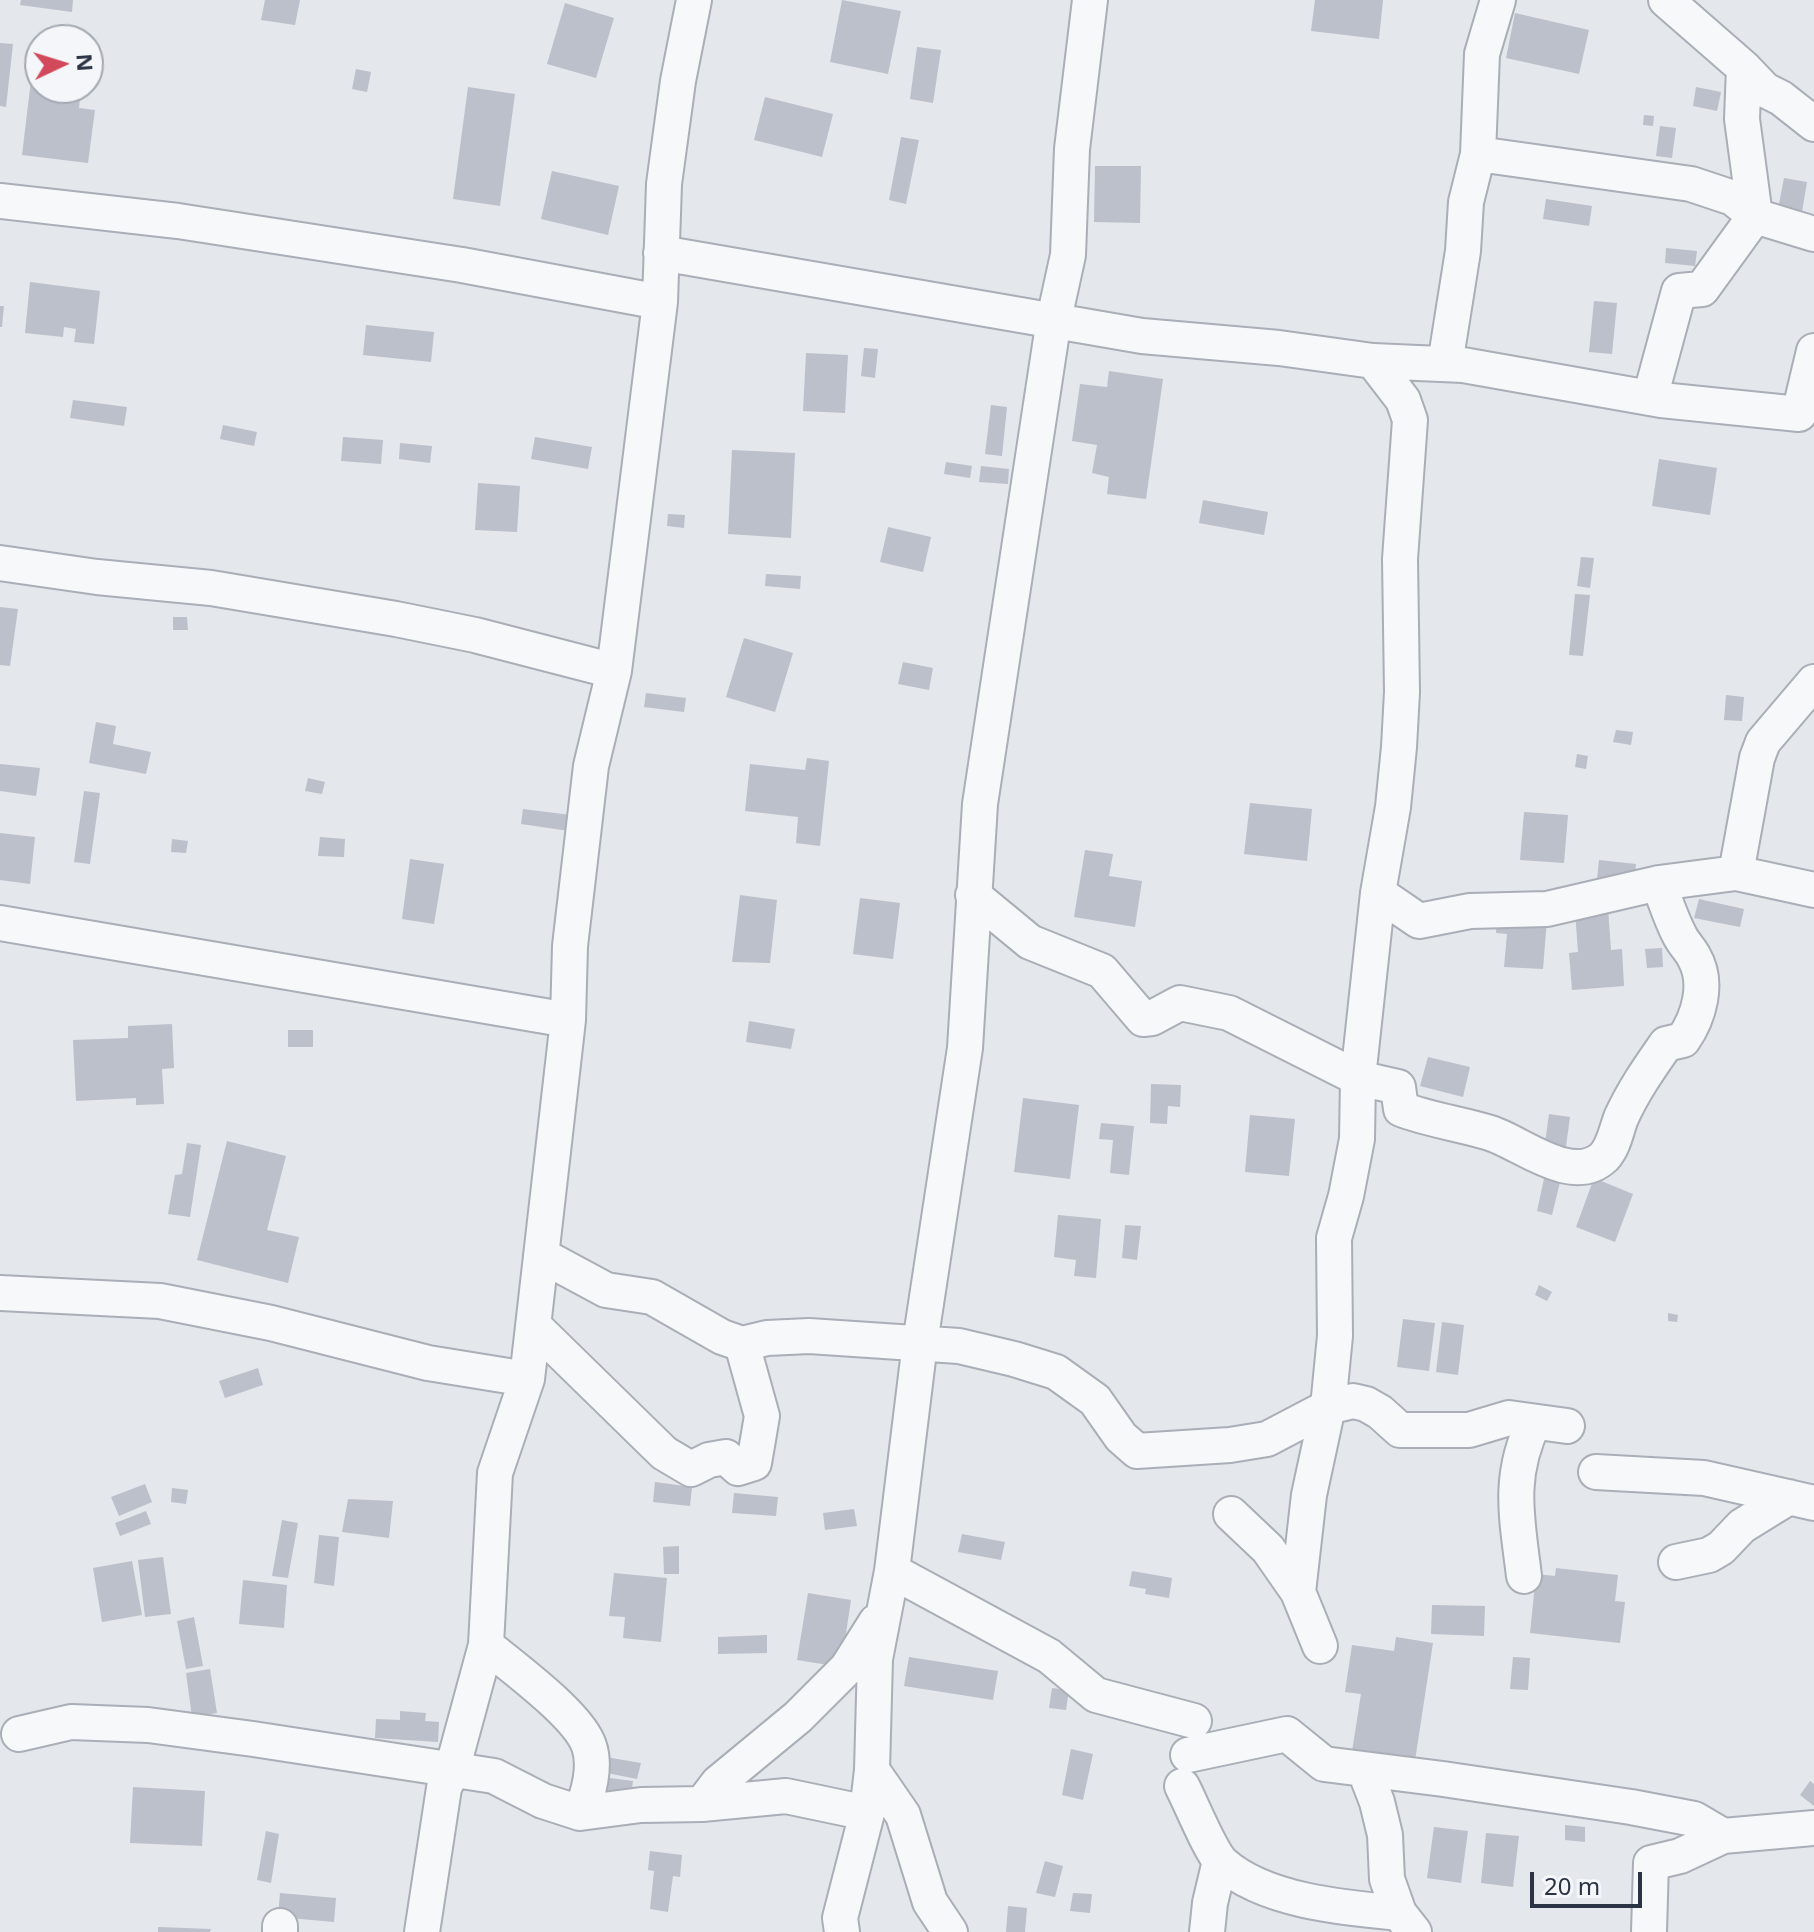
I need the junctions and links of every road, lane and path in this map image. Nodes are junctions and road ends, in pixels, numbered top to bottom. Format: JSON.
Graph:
{"nodes":[{"id":1,"x":694,"y":0,"type":"edge"},
{"id":2,"x":1090,"y":0,"type":"edge"},
{"id":3,"x":1498,"y":0,"type":"edge"},
{"id":4,"x":1666,"y":0,"type":"edge"},
{"id":5,"x":1744,"y":68,"type":"junction"},
{"id":6,"x":1814,"y":124,"type":"edge"},
{"id":7,"x":1478,"y":154,"type":"junction"},
{"id":8,"x":0,"y":201,"type":"edge"},
{"id":9,"x":1755,"y":216,"type":"junction"},
{"id":10,"x":1814,"y":234,"type":"edge"},
{"id":11,"x":661,"y":253,"type":"junction"},
{"id":12,"x":660,"y":302,"type":"junction"},
{"id":13,"x":1054,"y":319,"type":"junction"},
{"id":14,"x":1814,"y":351,"type":"edge"},
{"id":15,"x":1373,"y":361,"type":"junction"},
{"id":16,"x":1445,"y":364,"type":"junction"},
{"id":17,"x":1650,"y":398,"type":"junction"},
{"id":18,"x":0,"y":563,"type":"edge"},
{"id":19,"x":614,"y":671,"type":"junction"},
{"id":20,"x":1814,"y":682,"type":"edge"},
{"id":21,"x":1736,"y":873,"type":"junction"},
{"id":22,"x":1659,"y":883,"type":"junction"},
{"id":23,"x":1814,"y":890,"type":"edge"},
{"id":24,"x":1378,"y":893,"type":"junction"},
{"id":25,"x":973,"y":895,"type":"junction"},
{"id":26,"x":0,"y":923,"type":"edge"},
{"id":27,"x":568,"y":1020,"type":"junction"},
{"id":28,"x":1358,"y":1078,"type":"junction"},
{"id":29,"x":541,"y":1255,"type":"junction"},
{"id":30,"x":0,"y":1293,"type":"edge"},
{"id":31,"x":533,"y":1325,"type":"junction"},
{"id":32,"x":920,"y":1343,"type":"junction"},
{"id":33,"x":742,"y":1344,"type":"junction"},
{"id":34,"x":527,"y":1379,"type":"junction"},
{"id":35,"x":1328,"y":1407,"type":"junction"},
{"id":36,"x":1596,"y":1472,"type":"dead end"},
{"id":37,"x":1801,"y":1500,"type":"edge"},
{"id":38,"x":1231,"y":1514,"type":"dead end"},
{"id":39,"x":1676,"y":1562,"type":"dead end"},
{"id":40,"x":892,"y":1571,"type":"junction"},
{"id":41,"x":1524,"y":1576,"type":"dead end"},
{"id":42,"x":1298,"y":1592,"type":"junction"},
{"id":43,"x":885,"y":1608,"type":"junction"},
{"id":44,"x":486,"y":1645,"type":"junction"},
{"id":45,"x":1320,"y":1646,"type":"dead end"},
{"id":46,"x":1194,"y":1721,"type":"dead end"},
{"id":47,"x":19,"y":1734,"type":"dead end"},
{"id":48,"x":452,"y":1770,"type":"junction"},
{"id":49,"x":872,"y":1770,"type":"junction"},
{"id":50,"x":1365,"y":1771,"type":"junction"},
{"id":51,"x":702,"y":1804,"type":"junction"},
{"id":52,"x":580,"y":1813,"type":"junction"},
{"id":53,"x":867,"y":1813,"type":"junction"},
{"id":54,"x":1814,"y":1828,"type":"edge"},
{"id":55,"x":1723,"y":1836,"type":"junction"},
{"id":56,"x":1220,"y":1861,"type":"junction"},
{"id":57,"x":1407,"y":1922,"type":"edge"},
{"id":58,"x":422,"y":1932,"type":"edge"},
{"id":59,"x":842,"y":1932,"type":"edge"},
{"id":60,"x":950,"y":1932,"type":"edge"},
{"id":61,"x":1207,"y":1932,"type":"edge"},
{"id":62,"x":1649,"y":1932,"type":"edge"}],
"edges":[{"from":1,"to":11,"type":"street"},
{"from":2,"to":13,"type":"street"},
{"from":3,"to":7,"type":"street"},
{"from":4,"to":5,"type":"street"},
{"from":5,"to":6,"type":"street"},
{"from":5,"to":9,"type":"street"},
{"from":7,"to":9,"type":"street"},
{"from":7,"to":16,"type":"street"},
{"from":8,"to":12,"type":"street"},
{"from":9,"to":10,"type":"street"},
{"from":9,"to":17,"type":"street"},
{"from":11,"to":12,"type":"street"},
{"from":11,"to":13,"type":"street"},
{"from":12,"to":19,"type":"street"},
{"from":13,"to":15,"type":"street"},
{"from":13,"to":25,"type":"street"},
{"from":14,"to":17,"type":"street"},
{"from":15,"to":16,"type":"street"},
{"from":15,"to":24,"type":"street"},
{"from":16,"to":17,"type":"street"},
{"from":18,"to":19,"type":"street"},
{"from":19,"to":27,"type":"street"},
{"from":20,"to":21,"type":"street"},
{"from":21,"to":22,"type":"street"},
{"from":21,"to":23,"type":"street"},
{"from":22,"to":24,"type":"street"},
{"from":22,"to":28,"type":"street"},
{"from":24,"to":28,"type":"street"},
{"from":25,"to":28,"type":"street"},
{"from":25,"to":32,"type":"street"},
{"from":26,"to":27,"type":"street"},
{"from":27,"to":29,"type":"street"},
{"from":28,"to":35,"type":"street"},
{"from":29,"to":31,"type":"street"},
{"from":29,"to":33,"type":"street"},
{"from":30,"to":34,"type":"street"},
{"from":31,"to":33,"type":"street"},
{"from":31,"to":34,"type":"street"},
{"from":32,"to":33,"type":"street"},
{"from":32,"to":35,"type":"street"},
{"from":32,"to":40,"type":"street"},
{"from":34,"to":44,"type":"street"},
{"from":35,"to":41,"type":"street"},
{"from":35,"to":42,"type":"street"},
{"from":36,"to":37,"type":"street"},
{"from":37,"to":39,"type":"street"},
{"from":38,"to":42,"type":"street"},
{"from":40,"to":43,"type":"street"},
{"from":40,"to":46,"type":"street"},
{"from":42,"to":45,"type":"street"},
{"from":43,"to":49,"type":"street"},
{"from":43,"to":51,"type":"street"},
{"from":44,"to":48,"type":"street"},
{"from":44,"to":52,"type":"street"},
{"from":47,"to":48,"type":"street"},
{"from":48,"to":52,"type":"street"},
{"from":48,"to":58,"type":"street"},
{"from":49,"to":53,"type":"street"},
{"from":49,"to":60,"type":"street"},
{"from":50,"to":55,"type":"street"},
{"from":50,"to":56,"type":"street"},
{"from":50,"to":57,"type":"street"},
{"from":51,"to":52,"type":"street"},
{"from":51,"to":53,"type":"street"},
{"from":53,"to":59,"type":"street"},
{"from":54,"to":55,"type":"street"},
{"from":55,"to":62,"type":"street"},
{"from":56,"to":57,"type":"street"},
{"from":56,"to":61,"type":"street"}]}
